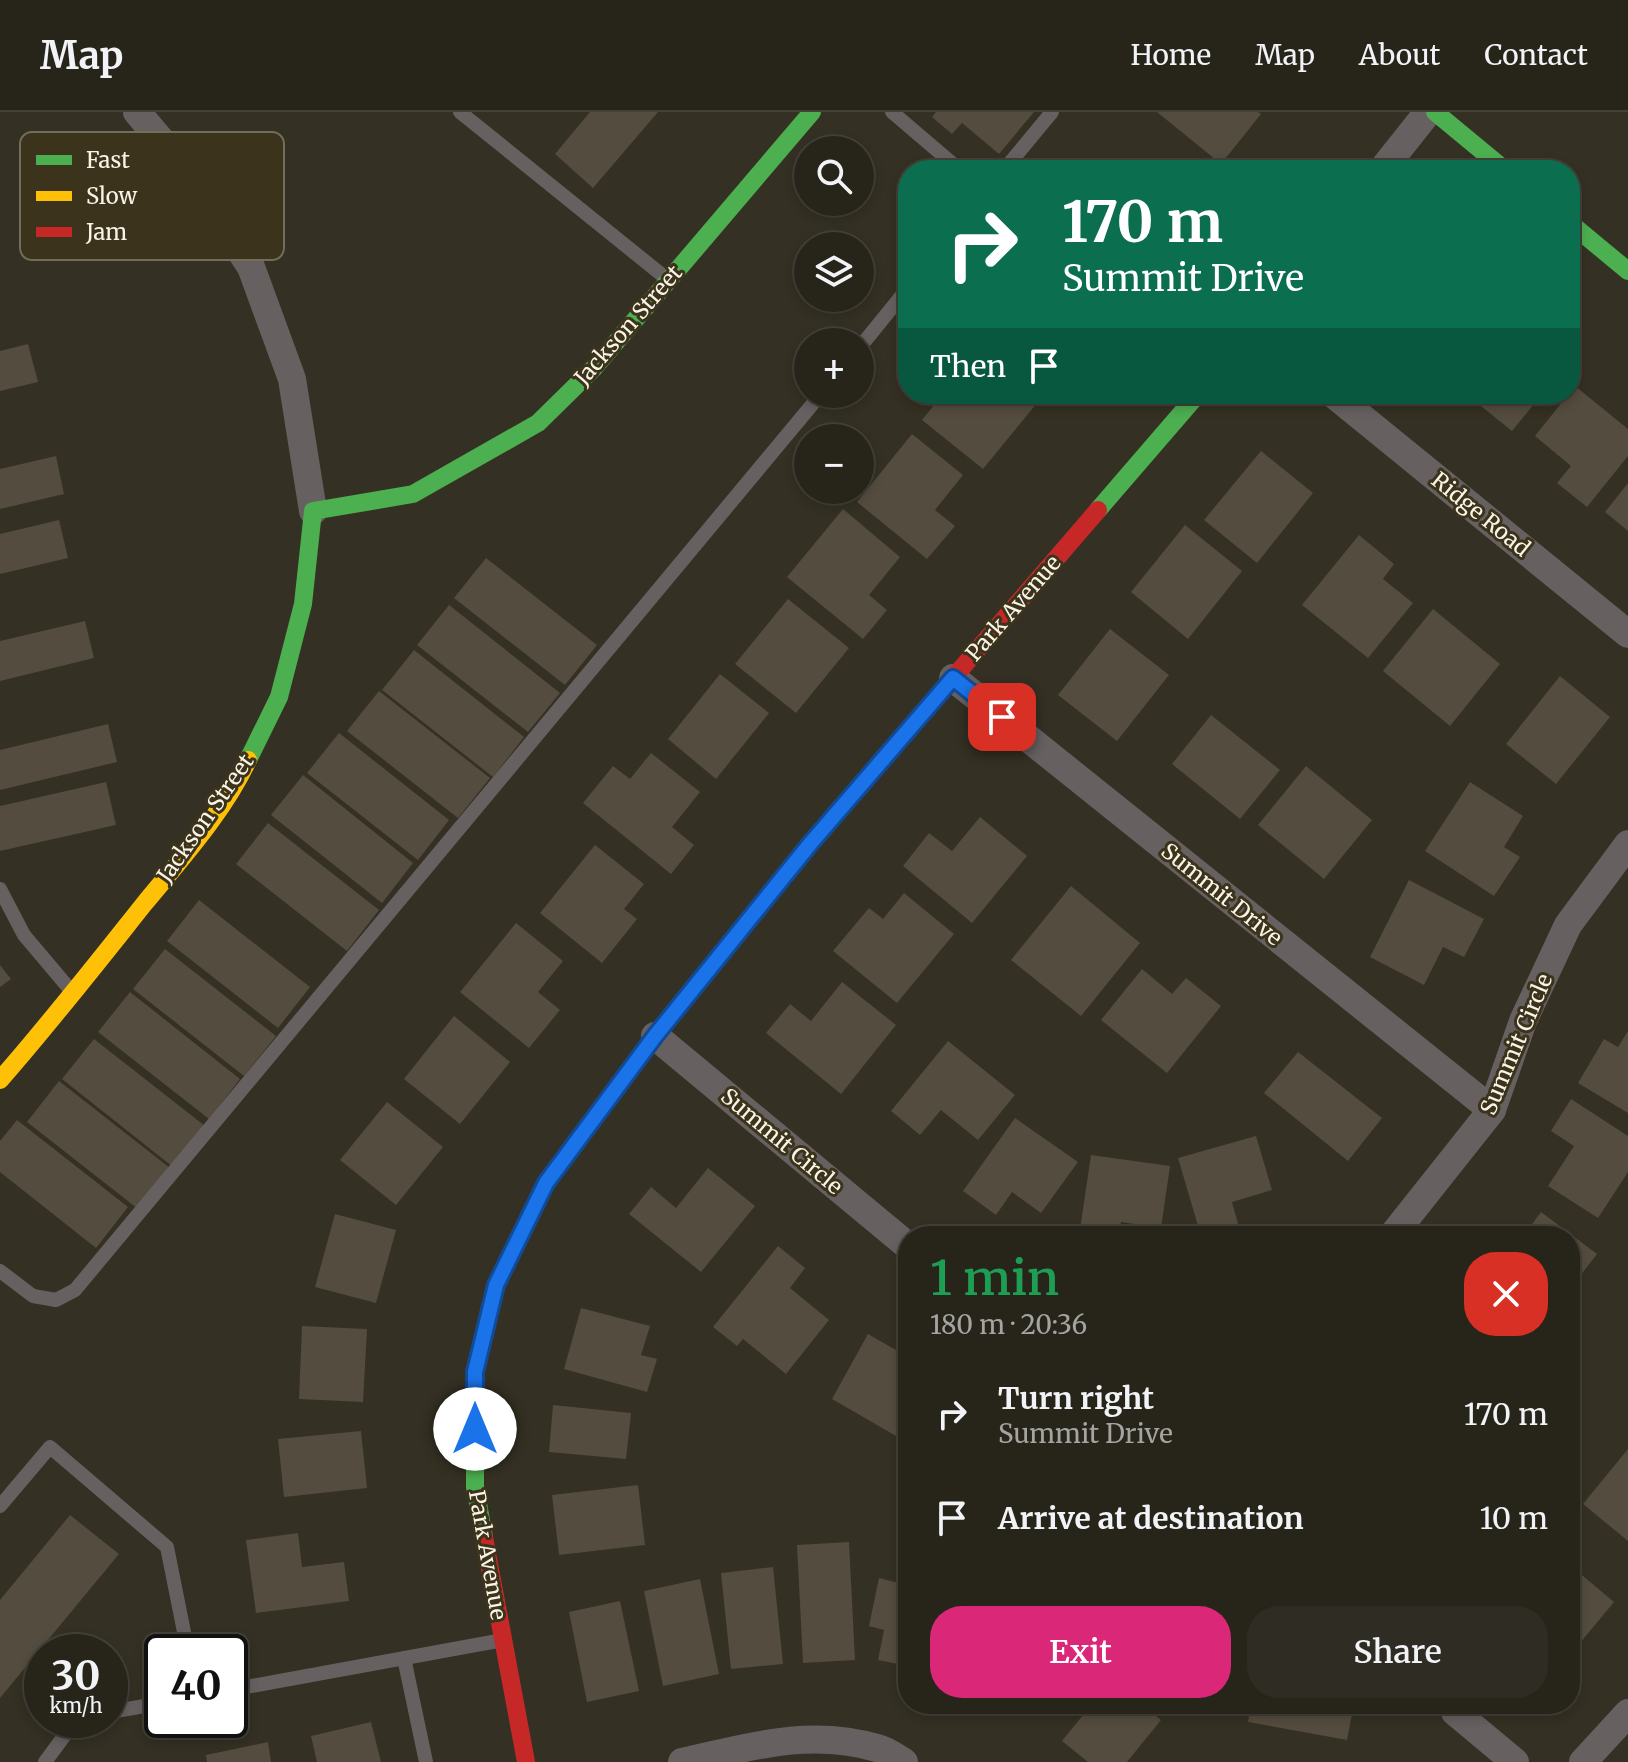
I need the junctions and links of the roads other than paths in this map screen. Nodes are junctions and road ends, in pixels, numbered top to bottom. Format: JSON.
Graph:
{"nodes":[{"id":1,"x":137,"y":112,"type":"edge"},
{"id":2,"x":460,"y":112,"type":"edge"},
{"id":3,"x":892,"y":112,"type":"edge"},
{"id":4,"x":1052,"y":112,"type":"edge"},
{"id":5,"x":1428,"y":112,"type":"edge"},
{"id":6,"x":1435,"y":112,"type":"edge"},
{"id":7,"x":809,"y":113,"type":"edge"},
{"id":8,"x":154,"y":132,"type":"edge"},
{"id":9,"x":948,"y":160,"type":"edge"},
{"id":10,"x":1012,"y":160,"type":"edge"},
{"id":11,"x":1390,"y":160,"type":"edge"},
{"id":12,"x":1493,"y":160,"type":"edge"},
{"id":13,"x":1580,"y":231,"type":"edge"},
{"id":14,"x":246,"y":260,"type":"edge"},
{"id":15,"x":1628,"y":271,"type":"edge"},
{"id":16,"x":667,"y":280,"type":"junction"},
{"id":17,"x":898,"y":300,"type":"edge"},
{"id":18,"x":874,"y":330,"type":"edge"},
{"id":19,"x":1189,"y":404,"type":"edge"},
{"id":20,"x":1345,"y":404,"type":"edge"},
{"id":21,"x":809,"y":408,"type":"edge"},
{"id":22,"x":313,"y":511,"type":"junction"},
{"id":23,"x":1628,"y":634,"type":"edge"},
{"id":24,"x":953,"y":678,"type":"junction"},
{"id":25,"x":1628,"y":844,"type":"edge"},
{"id":26,"x":0,"y":889,"type":"edge"},
{"id":27,"x":73,"y":993,"type":"junction"},
{"id":28,"x":655,"y":1036,"type":"junction"},
{"id":29,"x":0,"y":1080,"type":"edge"},
{"id":30,"x":1492,"y":1110,"type":"junction"},
{"id":31,"x":1400,"y":1226,"type":"edge"},
{"id":32,"x":898,"y":1238,"type":"edge"},
{"id":33,"x":0,"y":1271,"type":"edge"},
{"id":34,"x":0,"y":1506,"type":"edge"},
{"id":35,"x":184,"y":1634,"type":"edge"},
{"id":36,"x":503,"y":1640,"type":"junction"},
{"id":37,"x":404,"y":1658,"type":"junction"},
{"id":38,"x":248,"y":1687,"type":"edge"},
{"id":39,"x":1628,"y":1713,"type":"edge"},
{"id":40,"x":1457,"y":1714,"type":"edge"},
{"id":41,"x":63,"y":1738,"type":"edge"},
{"id":42,"x":45,"y":1762,"type":"edge"},
{"id":43,"x":426,"y":1762,"type":"edge"},
{"id":44,"x":526,"y":1762,"type":"edge"},
{"id":45,"x":682,"y":1762,"type":"edge"},
{"id":46,"x":904,"y":1762,"type":"edge"},
{"id":47,"x":1515,"y":1762,"type":"edge"},
{"id":48,"x":1583,"y":1762,"type":"edge"}],
"edges":[{"from":1,"to":8,"type":"street","name":"Jackson Street"},
{"from":2,"to":16,"type":"lane"},
{"from":3,"to":9,"type":"lane"},
{"from":4,"to":10,"type":"lane"},
{"from":5,"to":11,"type":"street"},
{"from":6,"to":12,"type":"street"},
{"from":7,"to":16,"type":"street","name":"Jackson Street"},
{"from":13,"to":15,"type":"street"},
{"from":14,"to":22,"type":"street","name":"Jackson Street"},
{"from":16,"to":22,"type":"street","name":"Jackson Street"},
{"from":17,"to":18,"type":"lane"},
{"from":19,"to":24,"type":"street","name":"Park Avenue"},
{"from":20,"to":23,"type":"street","name":"Ridge Road"},
{"from":21,"to":33,"type":"lane"},
{"from":22,"to":27,"type":"street","name":"Jackson Street"},
{"from":24,"to":28,"type":"street","name":"Park Avenue"},
{"from":24,"to":30,"type":"street","name":"Summit Drive"},
{"from":25,"to":30,"type":"street","name":"Summit Circle"},
{"from":26,"to":27,"type":"lane"},
{"from":27,"to":29,"type":"street","name":"Jackson Street"},
{"from":28,"to":32,"type":"street","name":"Summit Circle"},
{"from":28,"to":36,"type":"street","name":"Park Avenue"},
{"from":30,"to":31,"type":"street","name":"Summit Circle"},
{"from":34,"to":35,"type":"lane"},
{"from":36,"to":37,"type":"lane"},
{"from":36,"to":44,"type":"street","name":"Park Avenue"},
{"from":37,"to":38,"type":"lane"},
{"from":37,"to":43,"type":"lane"},
{"from":39,"to":48,"type":"street"},
{"from":40,"to":47,"type":"street"},
{"from":41,"to":42,"type":"lane"},
{"from":45,"to":46,"type":"street"}]}
